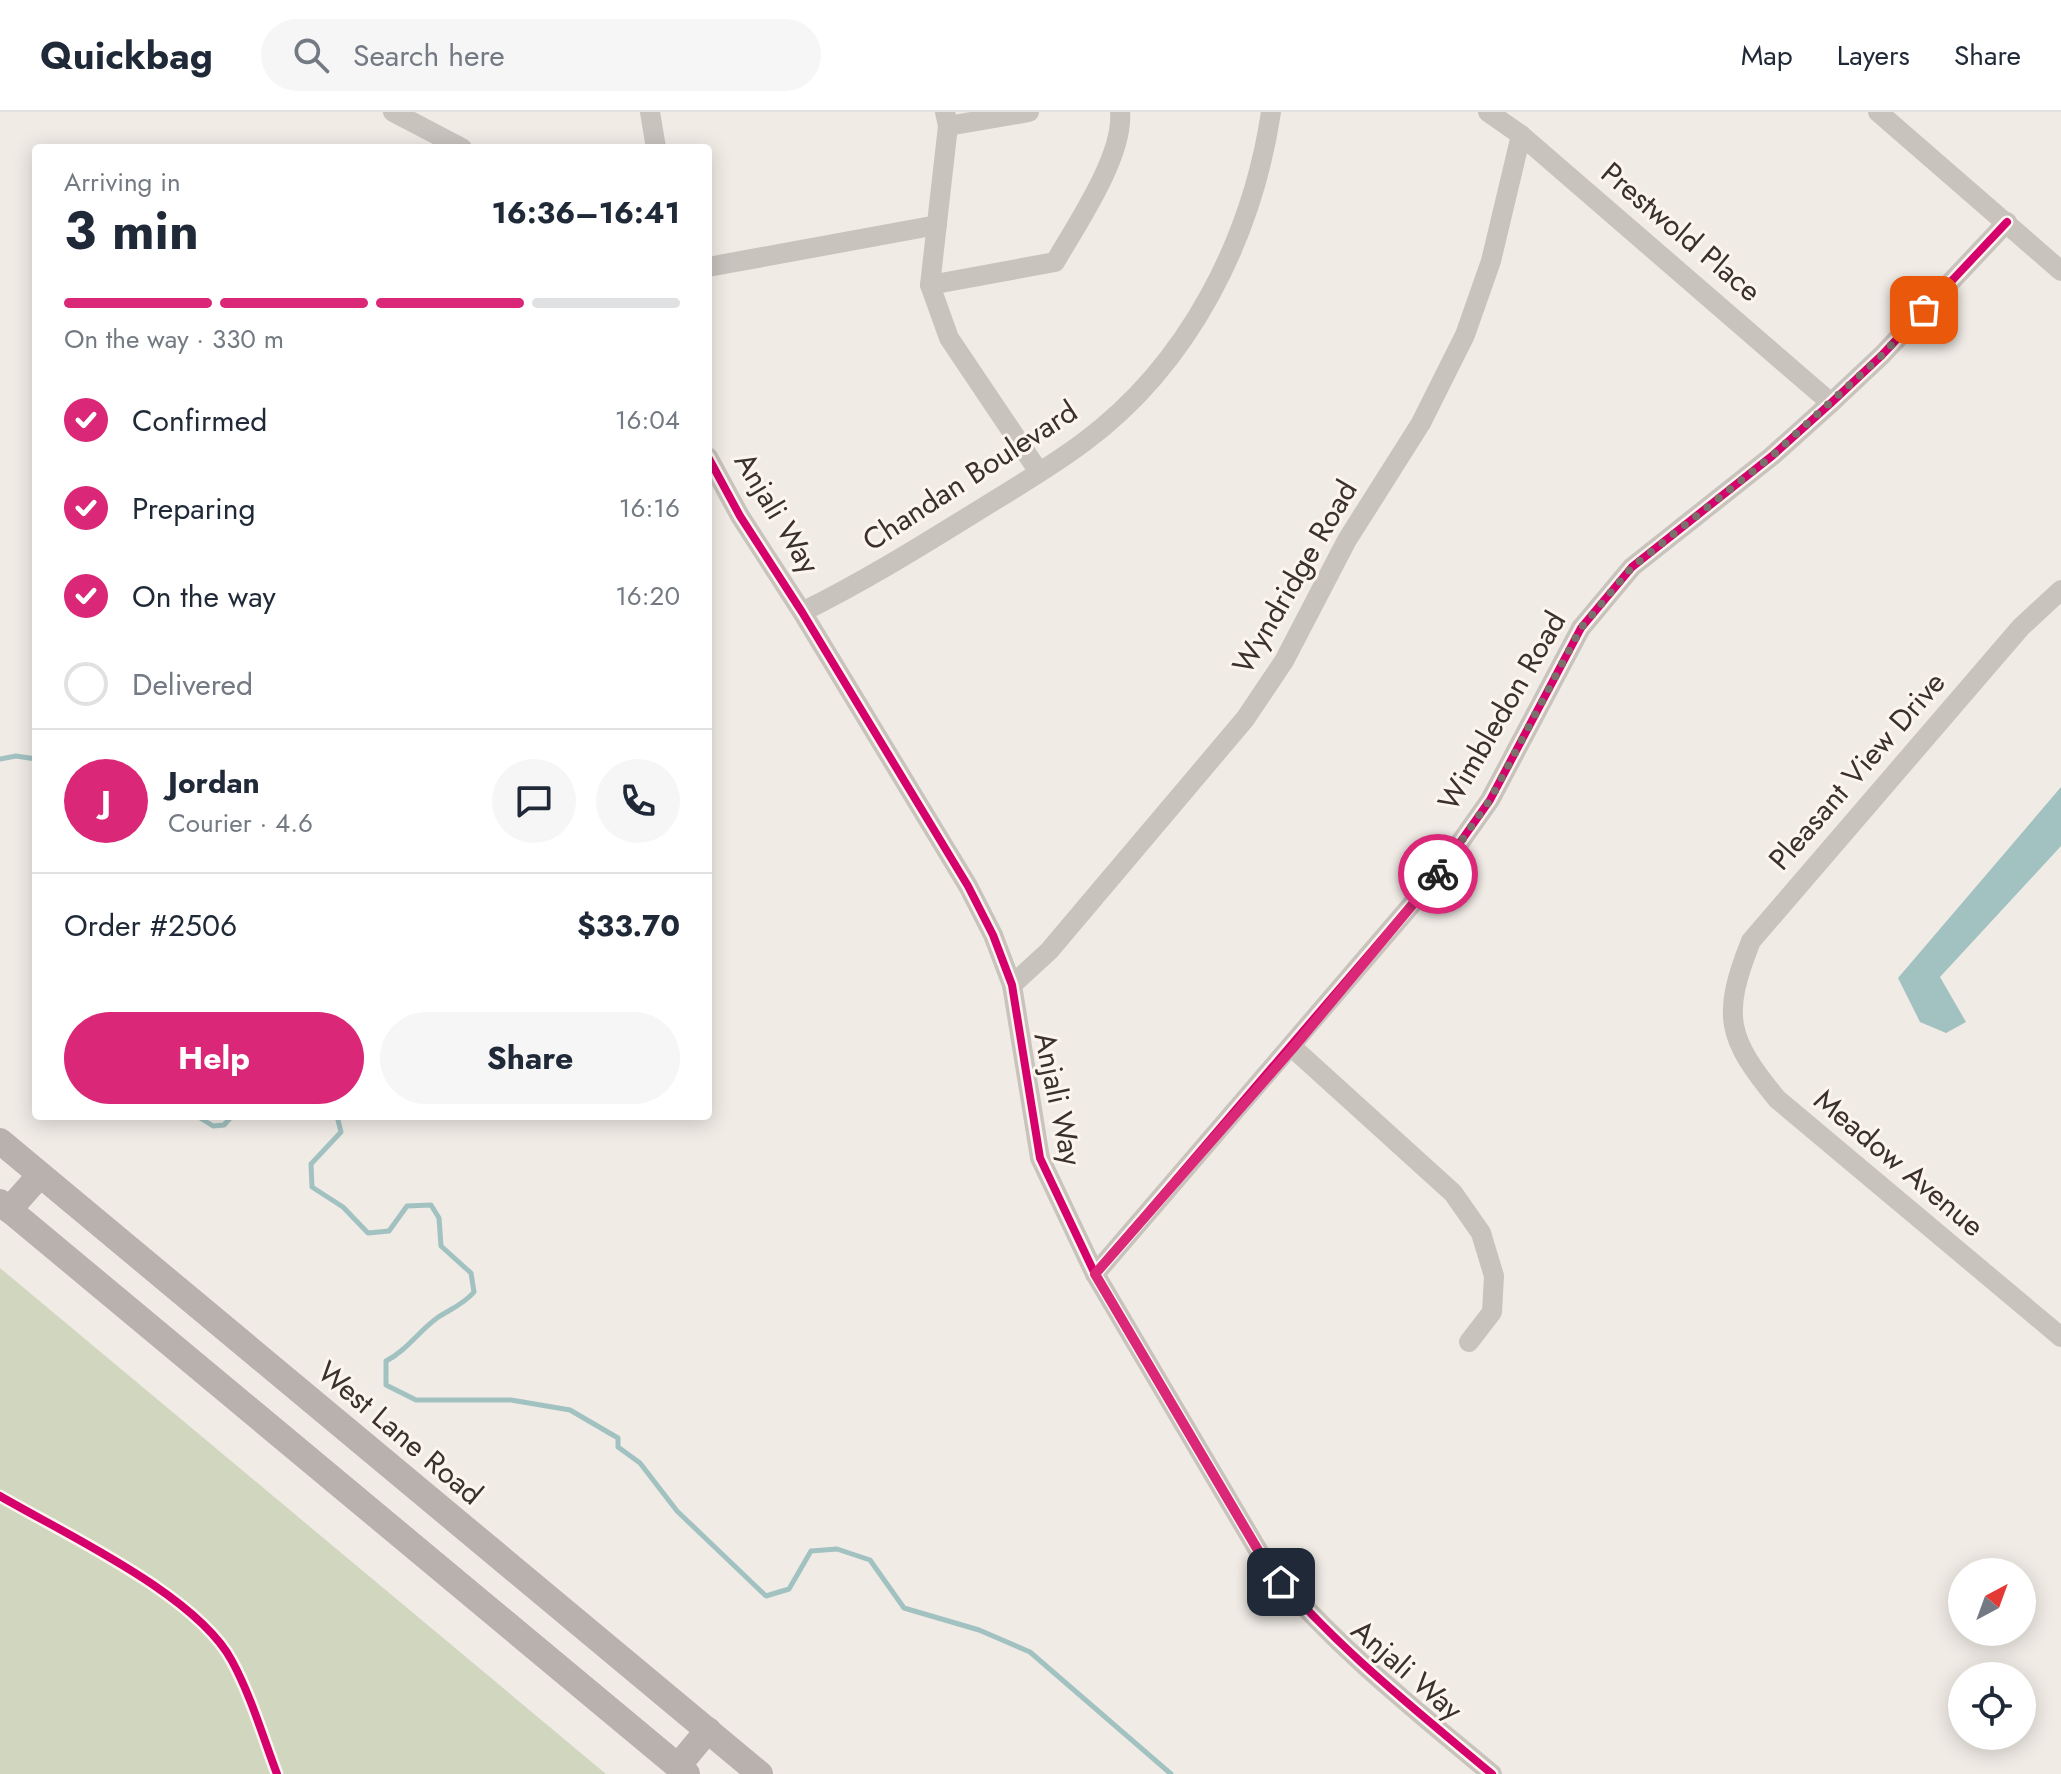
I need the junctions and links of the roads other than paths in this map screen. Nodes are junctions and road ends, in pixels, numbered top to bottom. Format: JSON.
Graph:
{"nodes":[{"id":1,"x":393,"y":112,"type":"edge"},
{"id":2,"x":650,"y":112,"type":"edge"},
{"id":3,"x":1029,"y":112,"type":"edge"},
{"id":4,"x":1120,"y":112,"type":"edge"},
{"id":5,"x":1271,"y":112,"type":"edge"},
{"id":6,"x":1488,"y":112,"type":"edge"},
{"id":7,"x":1878,"y":112,"type":"edge"},
{"id":8,"x":946,"y":119,"type":"edge"},
{"id":9,"x":1521,"y":135,"type":"junction"},
{"id":10,"x":454,"y":144,"type":"edge"},
{"id":11,"x":655,"y":144,"type":"edge"},
{"id":12,"x":2007,"y":222,"type":"junction"},
{"id":13,"x":937,"y":225,"type":"junction"},
{"id":14,"x":712,"y":266,"type":"edge"},
{"id":15,"x":2061,"y":271,"type":"edge"},
{"id":16,"x":930,"y":285,"type":"junction"},
{"id":17,"x":1831,"y":403,"type":"junction"},
{"id":18,"x":712,"y":464,"type":"edge"},
{"id":19,"x":1039,"y":472,"type":"junction"},
{"id":20,"x":2061,"y":590,"type":"edge"},
{"id":21,"x":802,"y":612,"type":"junction"},
{"id":22,"x":1012,"y":985,"type":"junction"},
{"id":23,"x":1731,"y":1011,"type":"joint"},
{"id":24,"x":1293,"y":1048,"type":"junction"},
{"id":25,"x":0,"y":1141,"type":"edge"},
{"id":26,"x":40,"y":1175,"type":"junction"},
{"id":27,"x":5,"y":1206,"type":"edge"},
{"id":28,"x":1095,"y":1274,"type":"junction"},
{"id":29,"x":2061,"y":1337,"type":"edge"},
{"id":30,"x":1469,"y":1342,"type":"dead end"},
{"id":31,"x":708,"y":1730,"type":"junction"},
{"id":32,"x":682,"y":1770,"type":"edge"},
{"id":33,"x":760,"y":1774,"type":"edge"},
{"id":34,"x":1492,"y":1774,"type":"edge"}],
"edges":[{"from":1,"to":10,"type":"street"},
{"from":2,"to":11,"type":"street"},
{"from":3,"to":8,"type":"street"},
{"from":4,"to":16,"type":"street"},
{"from":5,"to":19,"type":"street","name":"Chandan Boulevard"},
{"from":6,"to":9,"type":"street","name":"Prestwold Place"},
{"from":7,"to":12,"type":"street"},
{"from":8,"to":13,"type":"street"},
{"from":9,"to":17,"type":"street","name":"Prestwold Place"},
{"from":9,"to":22,"type":"street","name":"Wyndridge Road"},
{"from":12,"to":15,"type":"street"},
{"from":12,"to":17,"type":"street","name":"Wimbledon Road"},
{"from":13,"to":14,"type":"street"},
{"from":13,"to":16,"type":"street"},
{"from":16,"to":19,"type":"street"},
{"from":17,"to":24,"type":"street","name":"Wimbledon Road"},
{"from":18,"to":21,"type":"street","name":"Anjali Way"},
{"from":19,"to":21,"type":"street","name":"Chandan Boulevard"},
{"from":20,"to":23,"type":"street","name":"Pleasant View Drive"},
{"from":21,"to":22,"type":"street","name":"Anjali Way"},
{"from":22,"to":28,"type":"street","name":"Anjali Way"},
{"from":23,"to":29,"type":"street","name":"Meadow Avenue"},
{"from":24,"to":28,"type":"street","name":"Wimbledon Road"},
{"from":24,"to":30,"type":"street"},
{"from":25,"to":26,"type":"main road","name":"West Lane Road"},
{"from":26,"to":27,"type":"main road"},
{"from":26,"to":31,"type":"main road","name":"West Lane Road"},
{"from":27,"to":32,"type":"main road"},
{"from":28,"to":34,"type":"street","name":"Anjali Way"},
{"from":31,"to":32,"type":"main road"},
{"from":31,"to":33,"type":"main road","name":"West Lane Road"}]}
